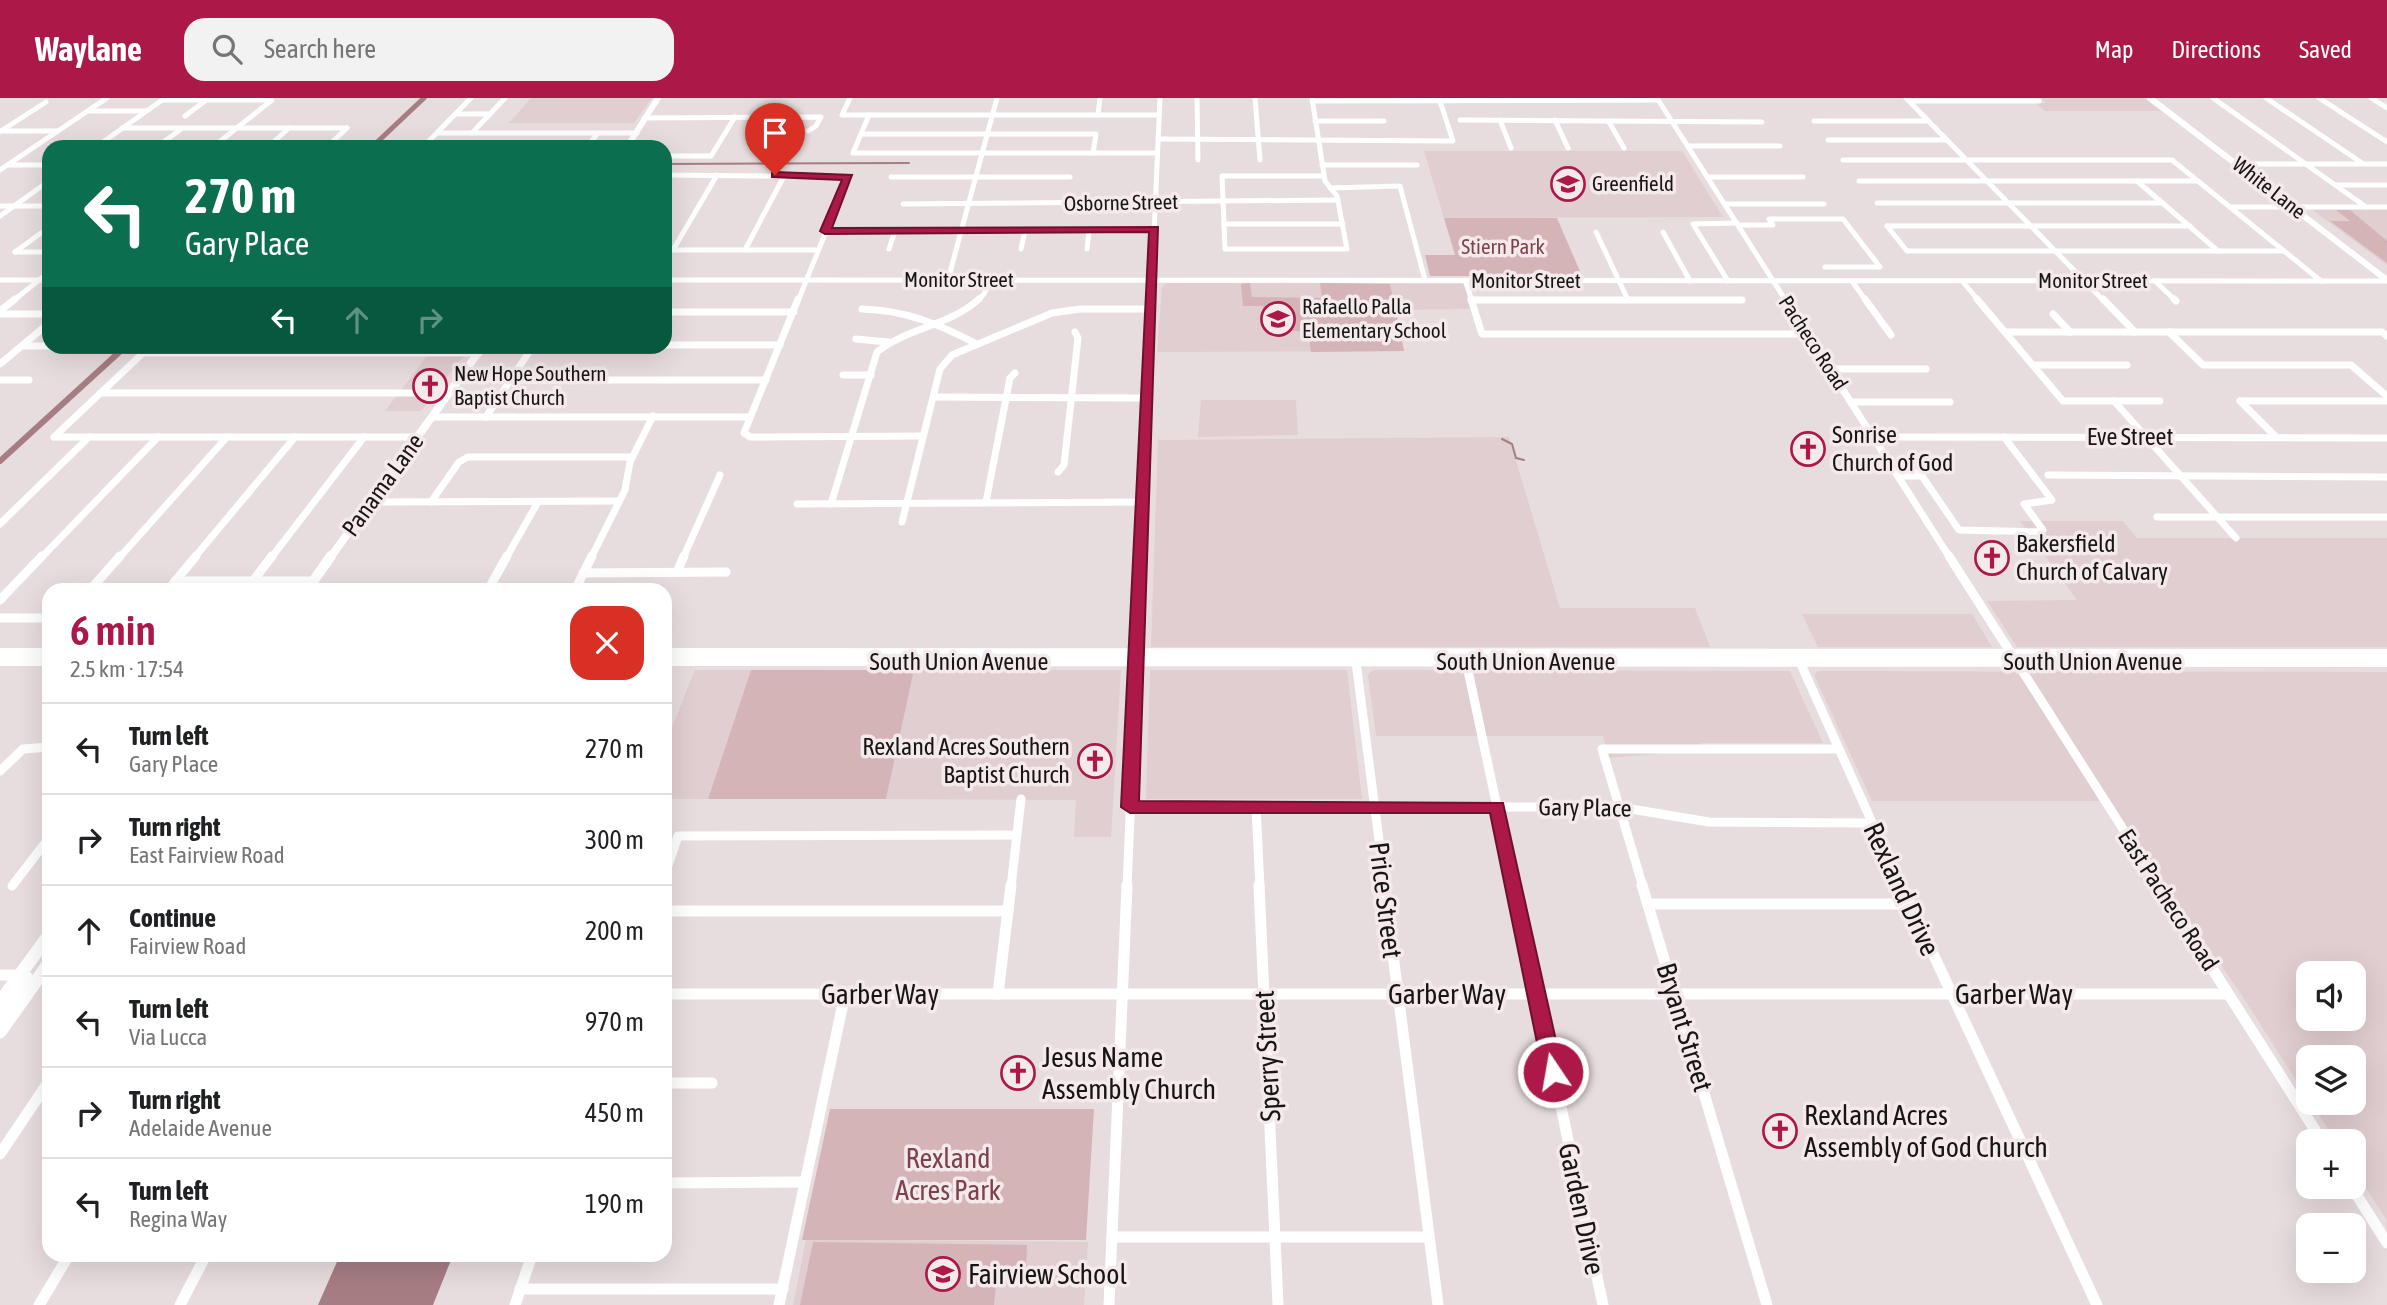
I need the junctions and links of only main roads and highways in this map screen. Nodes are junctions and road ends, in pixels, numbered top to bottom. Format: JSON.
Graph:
{"nodes":[{"id":1,"x":658,"y":98,"type":"edge"},
{"id":2,"x":666,"y":98,"type":"edge"},
{"id":3,"x":2150,"y":98,"type":"edge"},
{"id":4,"x":2157,"y":101,"type":"edge"},
{"id":5,"x":648,"y":118,"type":"junction"},
{"id":6,"x":632,"y":140,"type":"edge"},
{"id":7,"x":2223,"y":154,"type":"junction"},
{"id":8,"x":2245,"y":164,"type":"junction"},
{"id":9,"x":2387,"y":272,"type":"edge"},
{"id":10,"x":2387,"y":280,"type":"edge"},
{"id":11,"x":478,"y":354,"type":"edge"},
{"id":12,"x":312,"y":583,"type":"edge"},
{"id":13,"x":0,"y":653,"type":"edge"},
{"id":14,"x":42,"y":653,"type":"edge"},
{"id":15,"x":792,"y":653,"type":"junction"},
{"id":16,"x":1345,"y":653,"type":"junction"},
{"id":17,"x":1551,"y":653,"type":"junction"},
{"id":18,"x":672,"y":657,"type":"edge"},
{"id":19,"x":672,"y":657,"type":"edge"},
{"id":20,"x":1137,"y":657,"type":"junction"},
{"id":21,"x":1800,"y":658,"type":"junction"},
{"id":22,"x":2014,"y":658,"type":"junction"},
{"id":23,"x":2387,"y":658,"type":"edge"},
{"id":24,"x":0,"y":661,"type":"edge"},
{"id":25,"x":42,"y":661,"type":"edge"},
{"id":26,"x":727,"y":661,"type":"junction"},
{"id":27,"x":1466,"y":661,"type":"junction"},
{"id":28,"x":1255,"y":662,"type":"junction"},
{"id":29,"x":42,"y":945,"type":"edge"},
{"id":30,"x":42,"y":973,"type":"edge"},
{"id":31,"x":20,"y":975,"type":"junction"},
{"id":32,"x":0,"y":1002,"type":"edge"},
{"id":33,"x":0,"y":1017,"type":"edge"},
{"id":34,"x":0,"y":1032,"type":"edge"}],
"edges":[{"from":1,"to":5,"type":"main road"},
{"from":2,"to":5,"type":"main road"},
{"from":3,"to":4,"type":"main road","name":"White Lane"},
{"from":4,"to":7,"type":"main road","name":"White Lane"},
{"from":4,"to":8,"type":"main road","name":"White Lane"},
{"from":5,"to":6,"type":"main road"},
{"from":7,"to":8,"type":"main road"},
{"from":7,"to":10,"type":"main road","name":"White Lane"},
{"from":8,"to":9,"type":"main road","name":"White Lane"},
{"from":11,"to":12,"type":"main road","name":"Panama Lane"},
{"from":13,"to":14,"type":"main road"},
{"from":15,"to":18,"type":"main road","name":"South Union Avenue"},
{"from":15,"to":20,"type":"main road","name":"South Union Avenue"},
{"from":15,"to":26,"type":"main road"},
{"from":16,"to":17,"type":"main road","name":"South Union Avenue"},
{"from":16,"to":20,"type":"main road","name":"South Union Avenue"},
{"from":16,"to":28,"type":"main road"},
{"from":17,"to":21,"type":"main road","name":"South Union Avenue"},
{"from":17,"to":27,"type":"main road"},
{"from":19,"to":26,"type":"main road","name":"South Union Avenue"},
{"from":20,"to":26,"type":"main road","name":"South Union Avenue"},
{"from":20,"to":28,"type":"main road","name":"South Union Avenue"},
{"from":21,"to":22,"type":"main road","name":"South Union Avenue"},
{"from":21,"to":22,"type":"main road","name":"South Union Avenue"},
{"from":21,"to":27,"type":"main road","name":"South Union Avenue"},
{"from":22,"to":23,"type":"main road","name":"South Union Avenue"},
{"from":22,"to":23,"type":"main road","name":"South Union Avenue"},
{"from":24,"to":25,"type":"main road"},
{"from":27,"to":28,"type":"main road","name":"South Union Avenue"},
{"from":29,"to":31,"type":"main road"},
{"from":30,"to":34,"type":"main road"},
{"from":31,"to":32,"type":"main road"},
{"from":31,"to":33,"type":"main road"}]}
